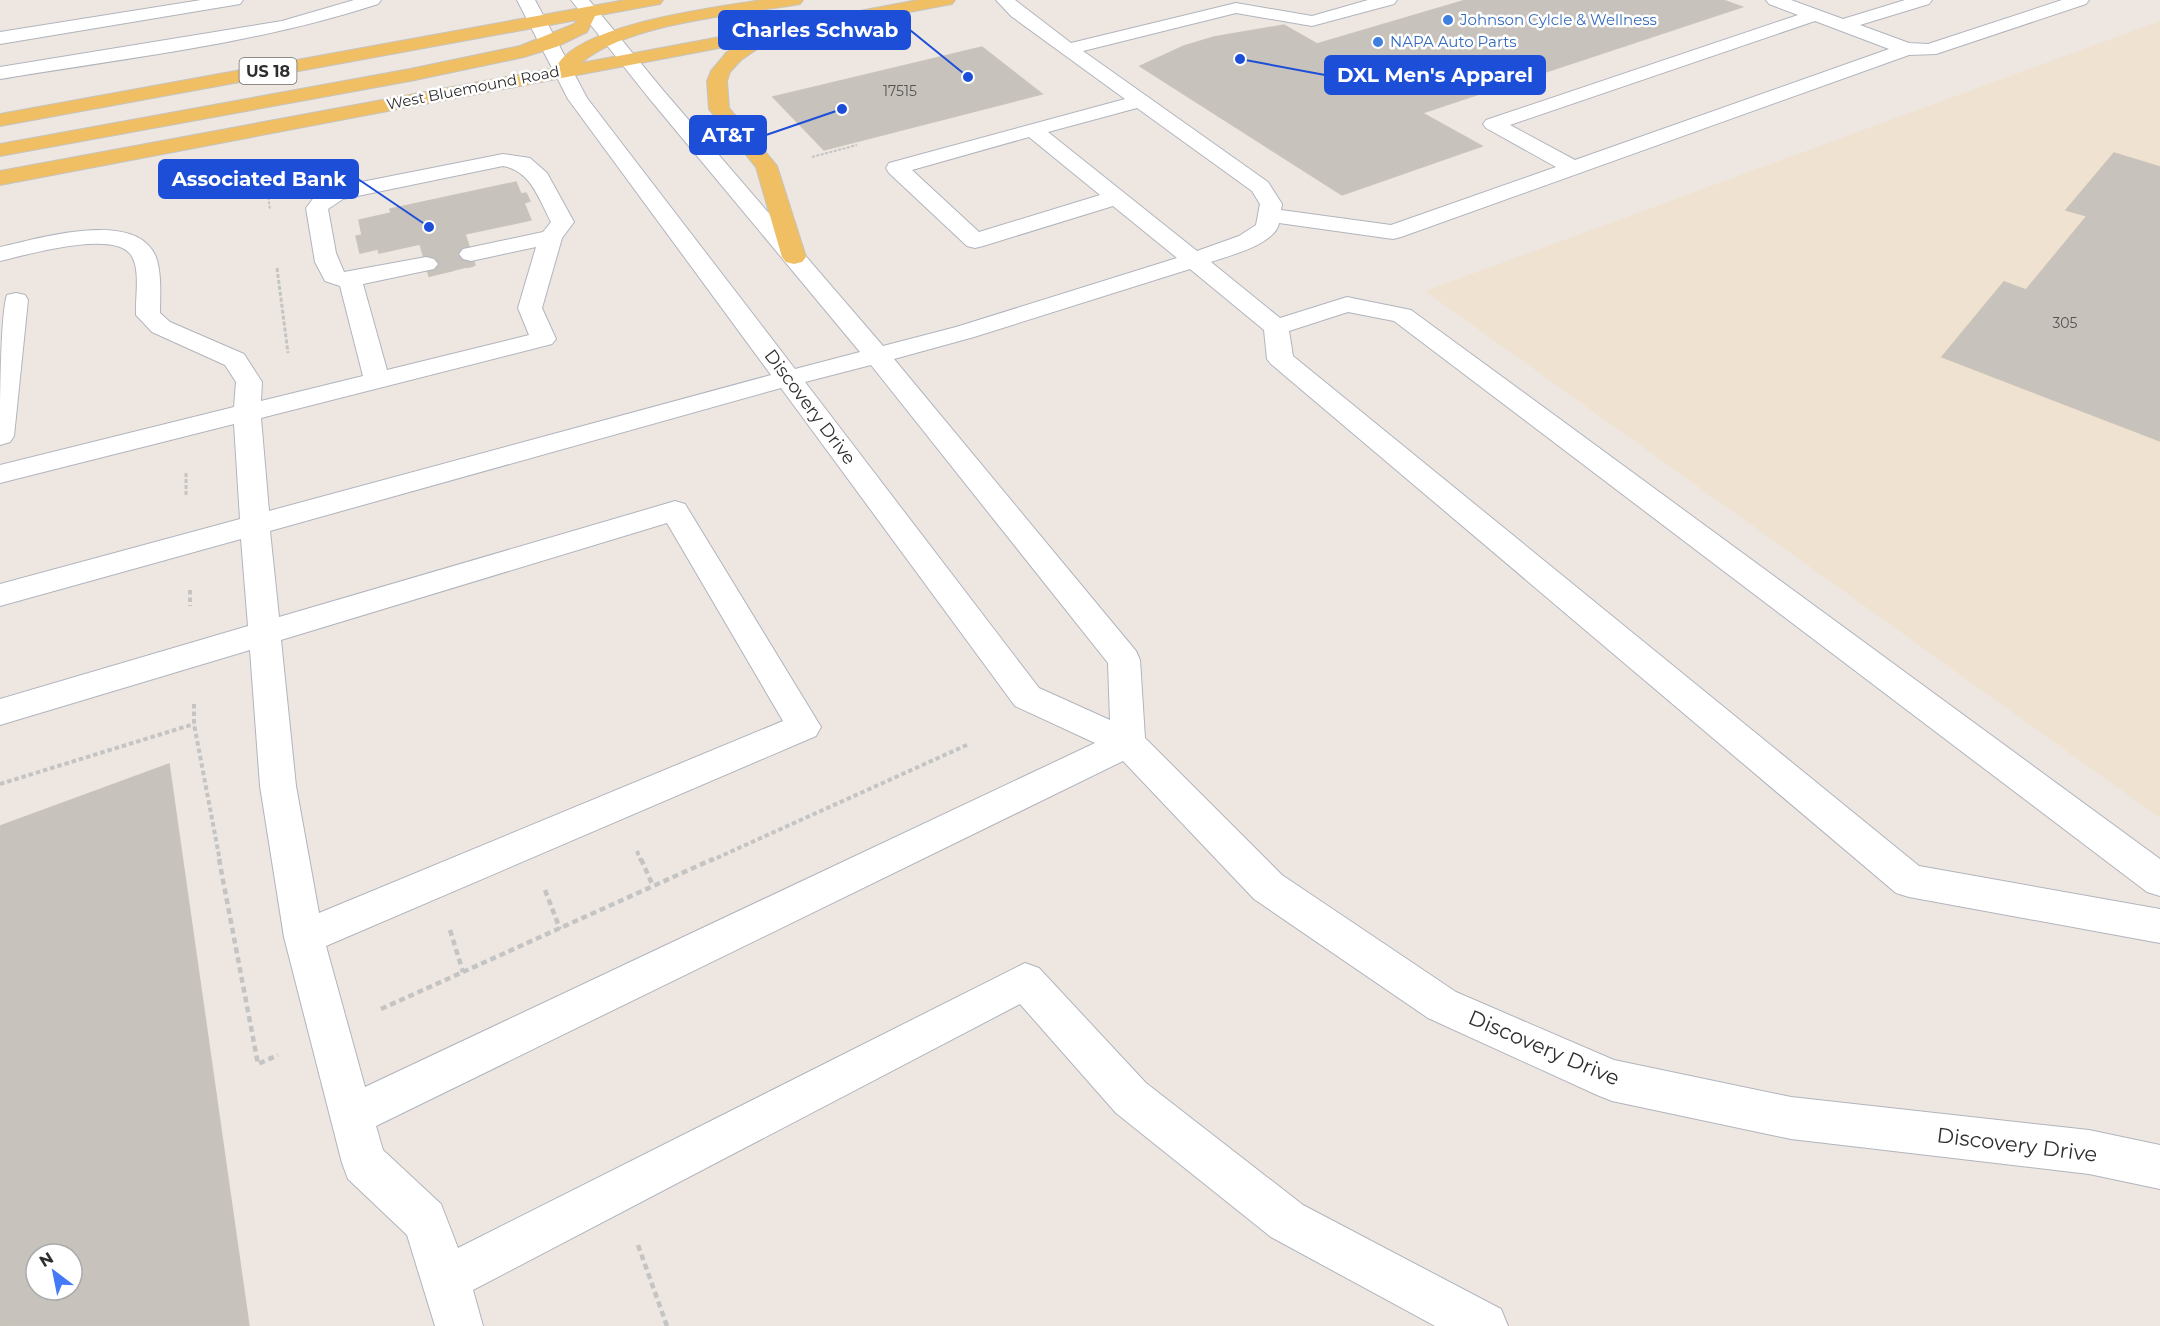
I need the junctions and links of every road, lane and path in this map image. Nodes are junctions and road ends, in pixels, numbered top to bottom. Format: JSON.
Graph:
{"nodes":[{"id":1,"x":372,"y":0,"type":"edge"},
{"id":2,"x":526,"y":0,"type":"edge"},
{"id":3,"x":654,"y":0,"type":"edge"},
{"id":4,"x":794,"y":0,"type":"edge"},
{"id":5,"x":946,"y":0,"type":"edge"},
{"id":6,"x":1005,"y":0,"type":"edge"},
{"id":7,"x":1388,"y":0,"type":"edge"},
{"id":8,"x":1775,"y":0,"type":"edge"},
{"id":9,"x":1923,"y":0,"type":"edge"},
{"id":10,"x":2080,"y":0,"type":"edge"},
{"id":11,"x":225,"y":1,"type":"edge"},
{"id":12,"x":1240,"y":4,"type":"edge"},
{"id":13,"x":584,"y":6,"type":"edge"},
{"id":14,"x":1815,"y":15,"type":"junction"},
{"id":15,"x":537,"y":21,"type":"junction"},
{"id":16,"x":1842,"y":25,"type":"junction"},
{"id":17,"x":779,"y":31,"type":"junction"},
{"id":18,"x":233,"y":34,"type":"junction"},
{"id":19,"x":0,"y":38,"type":"edge"},
{"id":20,"x":610,"y":38,"type":"junction"},
{"id":21,"x":549,"y":43,"type":"junction"},
{"id":22,"x":1068,"y":49,"type":"junction"},
{"id":23,"x":1906,"y":49,"type":"junction"},
{"id":24,"x":627,"y":59,"type":"junction"},
{"id":25,"x":564,"y":71,"type":"junction"},
{"id":26,"x":0,"y":73,"type":"edge"},
{"id":27,"x":1140,"y":102,"type":"junction"},
{"id":28,"x":0,"y":120,"type":"edge"},
{"id":29,"x":1033,"y":130,"type":"junction"},
{"id":30,"x":0,"y":150,"type":"edge"},
{"id":31,"x":1574,"y":168,"type":"junction"},
{"id":32,"x":0,"y":178,"type":"edge"},
{"id":33,"x":1115,"y":198,"type":"junction"},
{"id":34,"x":1270,"y":216,"type":"junction"},
{"id":35,"x":551,"y":237,"type":"junction"},
{"id":36,"x":0,"y":254,"type":"edge"},
{"id":37,"x":471,"y":254,"type":"tunnel mouth"},
{"id":38,"x":794,"y":257,"type":"junction"},
{"id":39,"x":1192,"y":261,"type":"junction"},
{"id":40,"x":426,"y":264,"type":"tunnel mouth"},
{"id":41,"x":350,"y":279,"type":"junction"},
{"id":42,"x":16,"y":300,"type":"dead end"},
{"id":43,"x":1276,"y":327,"type":"junction"},
{"id":44,"x":877,"y":355,"type":"junction"},
{"id":45,"x":789,"y":379,"type":"junction"},
{"id":46,"x":377,"y":380,"type":"junction"},
{"id":47,"x":2,"y":392,"type":"edge"},
{"id":48,"x":248,"y":412,"type":"junction"},
{"id":49,"x":0,"y":436,"type":"edge"},
{"id":50,"x":0,"y":474,"type":"edge"},
{"id":51,"x":255,"y":525,"type":"junction"},
{"id":52,"x":0,"y":595,"type":"edge"},
{"id":53,"x":264,"y":634,"type":"junction"},
{"id":54,"x":0,"y":712,"type":"edge"},
{"id":55,"x":194,"y":724,"type":"dead end"},
{"id":56,"x":1128,"y":742,"type":"junction"},
{"id":57,"x":0,"y":784,"type":"edge"},
{"id":58,"x":2160,"y":880,"type":"edge"},
{"id":59,"x":2160,"y":926,"type":"edge"},
{"id":60,"x":304,"y":937,"type":"junction"},
{"id":61,"x":352,"y":1115,"type":"junction"},
{"id":62,"x":2160,"y":1167,"type":"edge"},
{"id":63,"x":618,"y":1190,"type":"junction"},
{"id":64,"x":446,"y":1279,"type":"junction"},
{"id":65,"x":459,"y":1326,"type":"edge"},
{"id":66,"x":667,"y":1326,"type":"edge"},
{"id":67,"x":1484,"y":1326,"type":"edge"}],
"edges":[{"from":1,"to":18,"type":"street"},
{"from":2,"to":15,"type":"street","name":"Discovery Drive"},
{"from":3,"to":13,"type":"main road","number":"US 18"},
{"from":4,"to":20,"type":"main road"},
{"from":5,"to":17,"type":"main road","name":"West Bluemound Road"},
{"from":6,"to":22,"type":"street"},
{"from":7,"to":12,"type":"street"},
{"from":8,"to":14,"type":"street"},
{"from":9,"to":16,"type":"street"},
{"from":10,"to":23,"type":"street"},
{"from":11,"to":18,"type":"street"},
{"from":11,"to":19,"type":"street"},
{"from":12,"to":22,"type":"street"},
{"from":13,"to":15,"type":"main road","number":"US 18"},
{"from":13,"to":20,"type":"street"},
{"from":13,"to":21,"type":"main road"},
{"from":14,"to":16,"type":"street"},
{"from":14,"to":31,"type":"street"},
{"from":15,"to":21,"type":"street","name":"Discovery Drive"},
{"from":15,"to":28,"type":"main road","number":"US 18"},
{"from":16,"to":23,"type":"street"},
{"from":17,"to":24,"type":"main road","name":"West Bluemound Road"},
{"from":17,"to":38,"type":"main road"},
{"from":18,"to":26,"type":"street"},
{"from":20,"to":24,"type":"street"},
{"from":20,"to":25,"type":"main road"},
{"from":21,"to":25,"type":"street","name":"Discovery Drive"},
{"from":21,"to":30,"type":"main road"},
{"from":22,"to":27,"type":"street"},
{"from":23,"to":31,"type":"street"},
{"from":24,"to":25,"type":"main road","name":"West Bluemound Road"},
{"from":24,"to":38,"type":"street"},
{"from":25,"to":32,"type":"main road","name":"West Bluemound Road"},
{"from":25,"to":45,"type":"street","name":"Discovery Drive"},
{"from":27,"to":29,"type":"street"},
{"from":27,"to":34,"type":"street"},
{"from":29,"to":33,"type":"street"},
{"from":29,"to":33,"type":"street"},
{"from":31,"to":34,"type":"street"},
{"from":33,"to":39,"type":"street"},
{"from":34,"to":39,"type":"street"},
{"from":35,"to":37,"type":"street"},
{"from":35,"to":41,"type":"street"},
{"from":35,"to":46,"type":"street"},
{"from":36,"to":48,"type":"street"},
{"from":38,"to":44,"type":"street"},
{"from":39,"to":43,"type":"street"},
{"from":39,"to":44,"type":"street"},
{"from":40,"to":41,"type":"street"},
{"from":41,"to":46,"type":"street"},
{"from":42,"to":47,"type":"street"},
{"from":43,"to":58,"type":"street"},
{"from":43,"to":59,"type":"street"},
{"from":44,"to":45,"type":"street"},
{"from":44,"to":56,"type":"street"},
{"from":45,"to":51,"type":"street"},
{"from":45,"to":56,"type":"street","name":"Discovery Drive"},
{"from":46,"to":48,"type":"street"},
{"from":47,"to":49,"type":"street"},
{"from":48,"to":50,"type":"street"},
{"from":48,"to":51,"type":"street"},
{"from":51,"to":52,"type":"street"},
{"from":51,"to":53,"type":"street"},
{"from":53,"to":54,"type":"street"},
{"from":53,"to":60,"type":"street"},
{"from":53,"to":60,"type":"street"},
{"from":55,"to":57,"type":"path"},
{"from":56,"to":61,"type":"street"},
{"from":56,"to":62,"type":"street","name":"Discovery Drive"},
{"from":60,"to":61,"type":"street"},
{"from":61,"to":64,"type":"street"},
{"from":63,"to":64,"type":"street"},
{"from":63,"to":66,"type":"path"},
{"from":63,"to":67,"type":"street"},
{"from":64,"to":65,"type":"street"}]}
